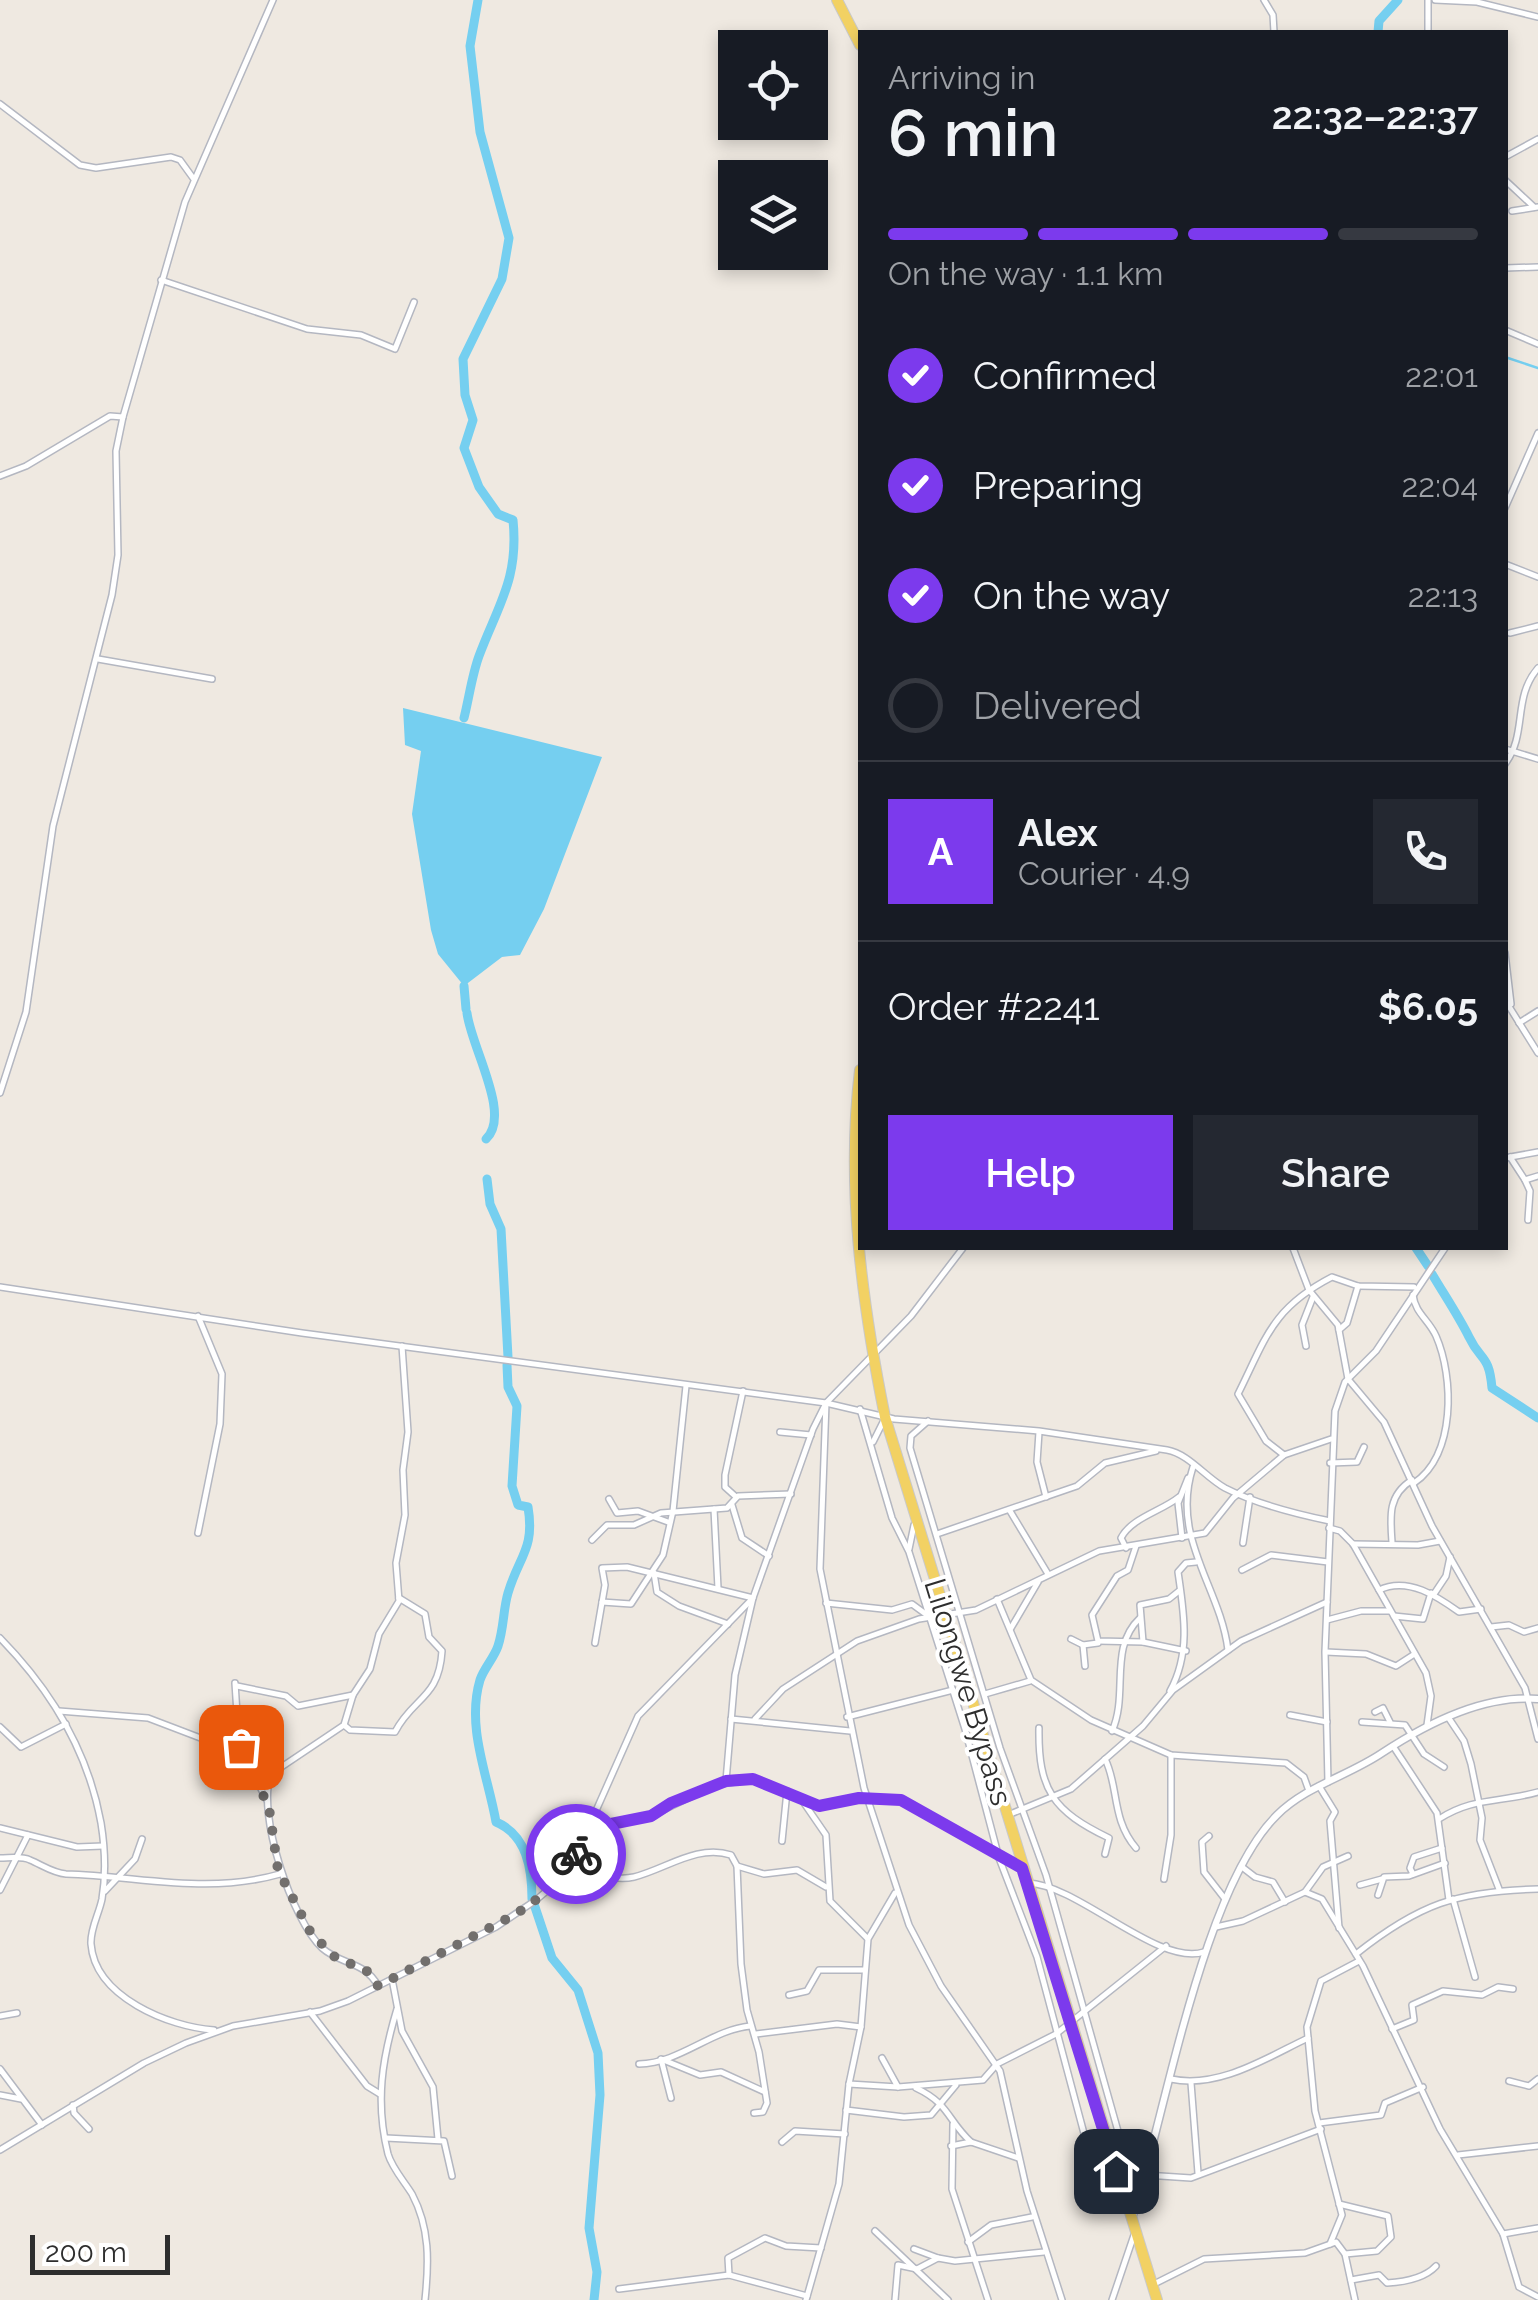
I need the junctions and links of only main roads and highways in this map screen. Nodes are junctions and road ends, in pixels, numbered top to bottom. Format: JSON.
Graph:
{"nodes":[{"id":1,"x":837,"y":0,"type":"edge"},
{"id":2,"x":858,"y":41,"type":"edge"},
{"id":3,"x":859,"y":1250,"type":"edge"},
{"id":4,"x":1157,"y":2300,"type":"edge"}],
"edges":[{"from":1,"to":2,"type":"main road"},
{"from":3,"to":4,"type":"main road","name":"Lilongwe Bypass"}]}
